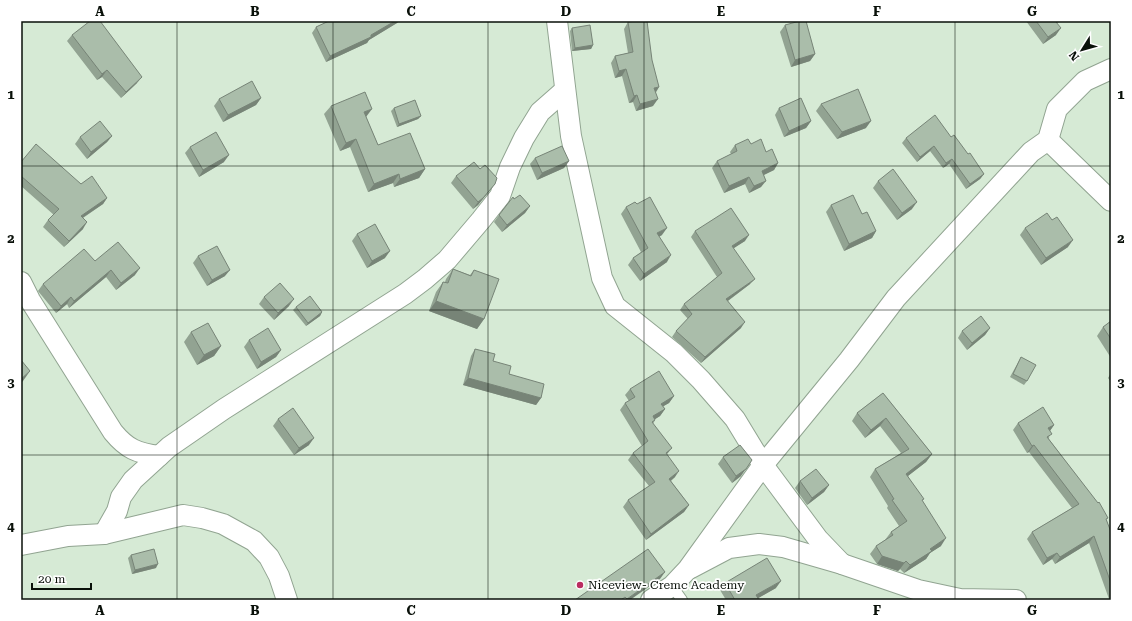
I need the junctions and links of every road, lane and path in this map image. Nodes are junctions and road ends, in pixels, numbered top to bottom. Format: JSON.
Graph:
{"nodes":[{"id":1,"x":557,"y":21,"type":"edge"},
{"id":2,"x":1111,"y":69,"type":"edge"},
{"id":3,"x":565,"y":90,"type":"junction"},
{"id":4,"x":1048,"y":140,"type":"junction"},
{"id":5,"x":1111,"y":201,"type":"edge"},
{"id":6,"x":21,"y":282,"type":"edge"},
{"id":7,"x":159,"y":456,"type":"junction"},
{"id":8,"x":763,"y":465,"type":"junction"},
{"id":9,"x":104,"y":534,"type":"junction"},
{"id":10,"x":21,"y":545,"type":"edge"},
{"id":11,"x":842,"y":564,"type":"junction"},
{"id":12,"x":688,"y":569,"type":"junction"},
{"id":13,"x":677,"y":593,"type":"edge"},
{"id":14,"x":287,"y":600,"type":"edge"},
{"id":15,"x":651,"y":600,"type":"edge"},
{"id":16,"x":1016,"y":600,"type":"edge"}],
"edges":[{"from":1,"to":3,"type":"street"},
{"from":2,"to":4,"type":"street"},
{"from":3,"to":7,"type":"street"},
{"from":3,"to":8,"type":"street"},
{"from":4,"to":5,"type":"street"},
{"from":4,"to":8,"type":"street"},
{"from":6,"to":7,"type":"street"},
{"from":7,"to":9,"type":"street"},
{"from":8,"to":11,"type":"street"},
{"from":8,"to":12,"type":"street"},
{"from":9,"to":10,"type":"street"},
{"from":9,"to":14,"type":"street"},
{"from":11,"to":12,"type":"street"},
{"from":11,"to":16,"type":"street"},
{"from":12,"to":13,"type":"street"},
{"from":13,"to":15,"type":"street"}]}
